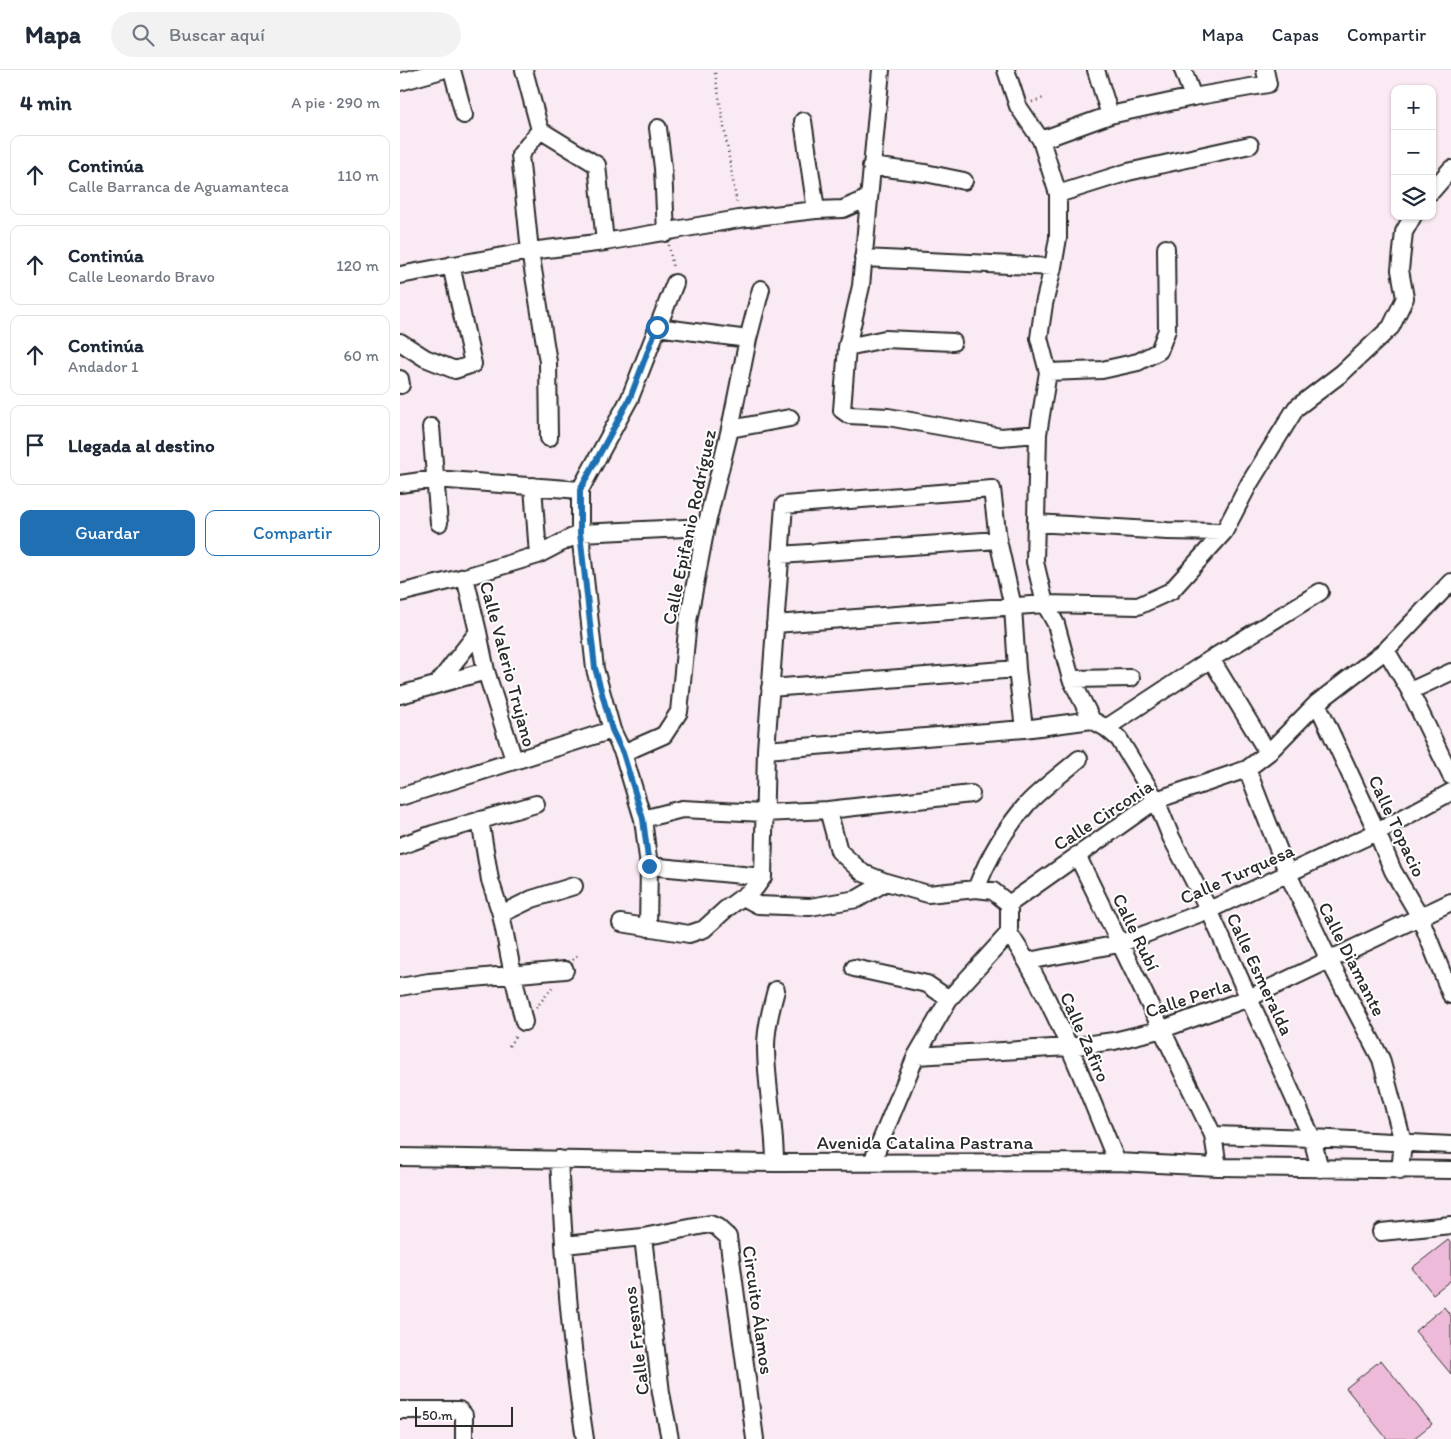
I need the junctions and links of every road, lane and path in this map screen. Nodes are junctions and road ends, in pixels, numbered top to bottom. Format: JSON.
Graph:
{"nodes":[{"id":1,"x":442,"y":70,"type":"edge"},
{"id":2,"x":452,"y":70,"type":"edge"},
{"id":3,"x":524,"y":70,"type":"edge"},
{"id":4,"x":881,"y":70,"type":"edge"},
{"id":5,"x":1006,"y":70,"type":"edge"},
{"id":6,"x":1096,"y":70,"type":"edge"},
{"id":7,"x":1183,"y":70,"type":"edge"},
{"id":8,"x":715,"y":73,"type":"dead end"},
{"id":9,"x":1266,"y":77,"type":"edge"},
{"id":10,"x":400,"y":82,"type":"edge"},
{"id":11,"x":1192,"y":97,"type":"junction"},
{"id":12,"x":464,"y":115,"type":"dead end"},
{"id":13,"x":1110,"y":116,"type":"junction"},
{"id":14,"x":803,"y":121,"type":"dead end"},
{"id":15,"x":658,"y":128,"type":"dead end"},
{"id":16,"x":540,"y":130,"type":"junction"},
{"id":17,"x":1041,"y":140,"type":"junction"},
{"id":18,"x":1250,"y":145,"type":"dead end"},
{"id":19,"x":871,"y":166,"type":"junction"},
{"id":20,"x":1451,"y":169,"type":"edge"},
{"id":21,"x":964,"y":181,"type":"dead end"},
{"id":22,"x":1436,"y":186,"type":"edge"},
{"id":23,"x":1058,"y":194,"type":"junction"},
{"id":24,"x":868,"y":198,"type":"junction"},
{"id":25,"x":843,"y":209,"type":"junction"},
{"id":26,"x":816,"y":210,"type":"junction"},
{"id":27,"x":739,"y":219,"type":"junction"},
{"id":28,"x":1411,"y":220,"type":"edge"},
{"id":29,"x":866,"y":228,"type":"junction"},
{"id":30,"x":666,"y":233,"type":"junction"},
{"id":31,"x":605,"y":242,"type":"junction"},
{"id":32,"x":1166,"y":248,"type":"dead end"},
{"id":33,"x":530,"y":251,"type":"junction"},
{"id":34,"x":863,"y":258,"type":"junction"},
{"id":35,"x":451,"y":265,"type":"junction"},
{"id":36,"x":1053,"y":267,"type":"junction"},
{"id":37,"x":400,"y":275,"type":"edge"},
{"id":38,"x":675,"y":283,"type":"joint"},
{"id":39,"x":761,"y":290,"type":"dead end"},
{"id":40,"x":657,"y":327,"type":"junction"},
{"id":41,"x":748,"y":339,"type":"junction"},
{"id":42,"x":400,"y":342,"type":"edge"},
{"id":43,"x":953,"y":342,"type":"dead end"},
{"id":44,"x":847,"y":347,"type":"junction"},
{"id":45,"x":1048,"y":372,"type":"junction"},
{"id":46,"x":790,"y":418,"type":"dead end"},
{"id":47,"x":431,"y":427,"type":"dead end"},
{"id":48,"x":730,"y":429,"type":"junction"},
{"id":49,"x":1038,"y":434,"type":"junction"},
{"id":50,"x":550,"y":438,"type":"dead end"},
{"id":51,"x":436,"y":479,"type":"junction"},
{"id":52,"x":400,"y":484,"type":"edge"},
{"id":53,"x":533,"y":486,"type":"junction"},
{"id":54,"x":580,"y":490,"type":"junction"},
{"id":55,"x":439,"y":523,"type":"dead end"},
{"id":56,"x":1036,"y":523,"type":"junction"},
{"id":57,"x":706,"y":527,"type":"junction"},
{"id":58,"x":1224,"y":532,"type":"junction"},
{"id":59,"x":580,"y":533,"type":"junction"},
{"id":60,"x":998,"y":540,"type":"junction"},
{"id":61,"x":538,"y":555,"type":"junction"},
{"id":62,"x":780,"y":555,"type":"junction"},
{"id":63,"x":465,"y":577,"type":"junction"},
{"id":64,"x":1451,"y":582,"type":"edge"},
{"id":65,"x":1320,"y":592,"type":"dead end"},
{"id":66,"x":400,"y":593,"type":"edge"},
{"id":67,"x":1045,"y":604,"type":"junction"},
{"id":68,"x":1013,"y":607,"type":"junction"},
{"id":69,"x":775,"y":624,"type":"junction"},
{"id":70,"x":478,"y":632,"type":"junction"},
{"id":71,"x":1386,"y":650,"type":"junction"},
{"id":72,"x":1211,"y":659,"type":"junction"},
{"id":73,"x":1017,"y":669,"type":"junction"},
{"id":74,"x":486,"y":670,"type":"junction"},
{"id":75,"x":1451,"y":672,"type":"edge"},
{"id":76,"x":1131,"y":678,"type":"dead end"},
{"id":77,"x":1071,"y":679,"type":"junction"},
{"id":78,"x":438,"y":683,"type":"junction"},
{"id":79,"x":770,"y":688,"type":"junction"},
{"id":80,"x":1410,"y":692,"type":"junction"},
{"id":81,"x":400,"y":695,"type":"edge"},
{"id":82,"x":1317,"y":702,"type":"junction"},
{"id":83,"x":1092,"y":720,"type":"junction"},
{"id":84,"x":1106,"y":728,"type":"junction"},
{"id":85,"x":1024,"y":729,"type":"junction"},
{"id":86,"x":612,"y":730,"type":"junction"},
{"id":87,"x":766,"y":750,"type":"junction"},
{"id":88,"x":623,"y":753,"type":"junction"},
{"id":89,"x":1268,"y":753,"type":"junction"},
{"id":90,"x":514,"y":760,"type":"junction"},
{"id":91,"x":1079,"y":760,"type":"dead end"},
{"id":92,"x":1247,"y":769,"type":"junction"},
{"id":93,"x":1451,"y":776,"type":"edge"},
{"id":94,"x":1451,"y":792,"type":"edge"},
{"id":95,"x":971,"y":794,"type":"dead end"},
{"id":96,"x":400,"y":797,"type":"edge"},
{"id":97,"x":1156,"y":800,"type":"junction"},
{"id":98,"x":536,"y":804,"type":"dead end"},
{"id":99,"x":828,"y":810,"type":"junction"},
{"id":100,"x":764,"y":813,"type":"junction"},
{"id":101,"x":643,"y":819,"type":"junction"},
{"id":102,"x":480,"y":820,"type":"junction"},
{"id":103,"x":1378,"y":832,"type":"junction"},
{"id":104,"x":400,"y":846,"type":"edge"},
{"id":105,"x":1077,"y":855,"type":"junction"},
{"id":106,"x":649,"y":866,"type":"junction"},
{"id":107,"x":1288,"y":874,"type":"junction"},
{"id":108,"x":763,"y":877,"type":"junction"},
{"id":109,"x":886,"y":882,"type":"junction"},
{"id":110,"x":574,"y":886,"type":"dead end"},
{"id":111,"x":976,"y":889,"type":"junction"},
{"id":112,"x":742,"y":896,"type":"junction"},
{"id":113,"x":1451,"y":902,"type":"edge"},
{"id":114,"x":1009,"y":904,"type":"junction"},
{"id":115,"x":1209,"y":910,"type":"junction"},
{"id":116,"x":501,"y":914,"type":"junction"},
{"id":117,"x":1420,"y":917,"type":"junction"},
{"id":118,"x":621,"y":924,"type":"dead end"},
{"id":119,"x":648,"y":928,"type":"junction"},
{"id":120,"x":1009,"y":933,"type":"junction"},
{"id":121,"x":1119,"y":944,"type":"junction"},
{"id":122,"x":1329,"y":960,"type":"junction"},
{"id":123,"x":1028,"y":961,"type":"junction"},
{"id":124,"x":854,"y":968,"type":"dead end"},
{"id":125,"x":565,"y":970,"type":"dead end"},
{"id":126,"x":513,"y":975,"type":"junction"},
{"id":127,"x":400,"y":987,"type":"edge"},
{"id":128,"x":776,"y":990,"type":"dead end"},
{"id":129,"x":1451,"y":995,"type":"edge"},
{"id":130,"x":1250,"y":998,"type":"junction"},
{"id":131,"x":950,"y":1000,"type":"junction"},
{"id":132,"x":524,"y":1022,"type":"dead end"},
{"id":133,"x":1163,"y":1029,"type":"junction"},
{"id":134,"x":1069,"y":1046,"type":"junction"},
{"id":135,"x":916,"y":1056,"type":"junction"},
{"id":136,"x":1213,"y":1135,"type":"junction"},
{"id":137,"x":1312,"y":1138,"type":"junction"},
{"id":138,"x":1403,"y":1142,"type":"junction"},
{"id":139,"x":1451,"y":1145,"type":"edge"},
{"id":140,"x":400,"y":1157,"type":"edge"},
{"id":141,"x":559,"y":1159,"type":"junction"},
{"id":142,"x":872,"y":1162,"type":"junction"},
{"id":143,"x":1117,"y":1162,"type":"junction"},
{"id":144,"x":775,"y":1164,"type":"junction"},
{"id":145,"x":1218,"y":1167,"type":"junction"},
{"id":146,"x":1320,"y":1168,"type":"junction"},
{"id":147,"x":1451,"y":1170,"type":"edge"},
{"id":148,"x":1400,"y":1171,"type":"junction"},
{"id":149,"x":1451,"y":1225,"type":"edge"},
{"id":150,"x":1381,"y":1232,"type":"dead end"},
{"id":151,"x":644,"y":1238,"type":"junction"},
{"id":152,"x":564,"y":1245,"type":"junction"},
{"id":153,"x":400,"y":1410,"type":"edge"},
{"id":154,"x":464,"y":1439,"type":"edge"},
{"id":155,"x":585,"y":1439,"type":"edge"},
{"id":156,"x":670,"y":1439,"type":"edge"},
{"id":157,"x":756,"y":1439,"type":"edge"}],
"edges":[{"from":1,"to":10,"type":"street"},
{"from":2,"to":12,"type":"street"},
{"from":3,"to":16,"type":"street"},
{"from":4,"to":19,"type":"street"},
{"from":5,"to":17,"type":"street"},
{"from":6,"to":13,"type":"street"},
{"from":7,"to":11,"type":"street"},
{"from":8,"to":27,"type":"path"},
{"from":9,"to":11,"type":"street"},
{"from":11,"to":13,"type":"street"},
{"from":13,"to":17,"type":"street"},
{"from":14,"to":26,"type":"street"},
{"from":15,"to":30,"type":"street"},
{"from":16,"to":31,"type":"street"},
{"from":16,"to":33,"type":"street"},
{"from":17,"to":23,"type":"street"},
{"from":18,"to":23,"type":"street"},
{"from":19,"to":21,"type":"street"},
{"from":19,"to":24,"type":"street"},
{"from":20,"to":22,"type":"street"},
{"from":23,"to":36,"type":"street"},
{"from":24,"to":25,"type":"street"},
{"from":24,"to":29,"type":"street"},
{"from":25,"to":26,"type":"street"},
{"from":25,"to":29,"type":"street"},
{"from":26,"to":27,"type":"street"},
{"from":27,"to":30,"type":"street"},
{"from":28,"to":58,"type":"street"},
{"from":29,"to":34,"type":"street"},
{"from":30,"to":31,"type":"street"},
{"from":30,"to":38,"type":"path"},
{"from":31,"to":33,"type":"street"},
{"from":32,"to":45,"type":"street"},
{"from":33,"to":35,"type":"street"},
{"from":33,"to":50,"type":"street"},
{"from":34,"to":36,"type":"street"},
{"from":34,"to":44,"type":"street"},
{"from":35,"to":37,"type":"street"},
{"from":35,"to":42,"type":"street"},
{"from":36,"to":45,"type":"street"},
{"from":38,"to":40,"type":"street"},
{"from":39,"to":41,"type":"street","name":"Calle Epifanio Rodríguez"},
{"from":40,"to":41,"type":"street"},
{"from":40,"to":54,"type":"street"},
{"from":41,"to":48,"type":"street","name":"Calle Epifanio Rodríguez"},
{"from":43,"to":44,"type":"street"},
{"from":44,"to":49,"type":"street"},
{"from":45,"to":49,"type":"street"},
{"from":46,"to":48,"type":"street"},
{"from":47,"to":51,"type":"street"},
{"from":48,"to":57,"type":"street","name":"Calle Epifanio Rodríguez"},
{"from":49,"to":56,"type":"street"},
{"from":51,"to":52,"type":"street"},
{"from":51,"to":53,"type":"street"},
{"from":51,"to":55,"type":"street"},
{"from":53,"to":54,"type":"street"},
{"from":53,"to":61,"type":"street"},
{"from":54,"to":59,"type":"street"},
{"from":56,"to":58,"type":"street"},
{"from":56,"to":67,"type":"street"},
{"from":57,"to":59,"type":"street"},
{"from":57,"to":88,"type":"street","name":"Calle Epifanio Rodríguez"},
{"from":58,"to":67,"type":"street"},
{"from":59,"to":61,"type":"street"},
{"from":59,"to":86,"type":"street"},
{"from":60,"to":62,"type":"street"},
{"from":60,"to":62,"type":"street"},
{"from":60,"to":68,"type":"street"},
{"from":61,"to":63,"type":"street"},
{"from":62,"to":69,"type":"street"},
{"from":63,"to":66,"type":"street"},
{"from":63,"to":70,"type":"street","name":"Calle Valerio Trujano"},
{"from":64,"to":71,"type":"street","name":"Calle Circonia"},
{"from":65,"to":72,"type":"street"},
{"from":67,"to":68,"type":"street"},
{"from":67,"to":77,"type":"street"},
{"from":68,"to":69,"type":"street"},
{"from":68,"to":73,"type":"street"},
{"from":69,"to":79,"type":"street"},
{"from":70,"to":74,"type":"street","name":"Calle Valerio Trujano"},
{"from":70,"to":78,"type":"street"},
{"from":71,"to":80,"type":"street"},
{"from":71,"to":82,"type":"street","name":"Calle Circonia"},
{"from":72,"to":84,"type":"street"},
{"from":72,"to":89,"type":"street"},
{"from":73,"to":79,"type":"street"},
{"from":73,"to":85,"type":"street"},
{"from":74,"to":78,"type":"street"},
{"from":74,"to":90,"type":"street","name":"Calle Valerio Trujano"},
{"from":75,"to":80,"type":"street"},
{"from":76,"to":77,"type":"street"},
{"from":77,"to":83,"type":"street"},
{"from":78,"to":81,"type":"street"},
{"from":79,"to":87,"type":"street"},
{"from":80,"to":93,"type":"street"},
{"from":82,"to":89,"type":"street","name":"Calle Circonia"},
{"from":82,"to":103,"type":"street","name":"Calle Topacio"},
{"from":83,"to":84,"type":"street","name":"Calle Esmeralda"},
{"from":83,"to":85,"type":"street"},
{"from":84,"to":97,"type":"street","name":"Calle Esmeralda"},
{"from":85,"to":87,"type":"street"},
{"from":86,"to":88,"type":"street"},
{"from":86,"to":90,"type":"street"},
{"from":87,"to":100,"type":"street"},
{"from":88,"to":101,"type":"street"},
{"from":89,"to":92,"type":"street","name":"Calle Circonia"},
{"from":90,"to":96,"type":"street"},
{"from":91,"to":111,"type":"street"},
{"from":92,"to":97,"type":"street","name":"Calle Circonia"},
{"from":92,"to":107,"type":"street","name":"Calle Diamante"},
{"from":94,"to":103,"type":"street","name":"Calle Turquesa"},
{"from":95,"to":99,"type":"street"},
{"from":97,"to":105,"type":"street","name":"Calle Circonia"},
{"from":97,"to":115,"type":"street","name":"Calle Esmeralda"},
{"from":98,"to":102,"type":"street"},
{"from":99,"to":100,"type":"street"},
{"from":99,"to":109,"type":"street"},
{"from":100,"to":101,"type":"street"},
{"from":100,"to":108,"type":"street"},
{"from":101,"to":106,"type":"street"},
{"from":102,"to":104,"type":"street"},
{"from":102,"to":116,"type":"street"},
{"from":103,"to":107,"type":"street","name":"Calle Turquesa"},
{"from":103,"to":117,"type":"street","name":"Calle Topacio"},
{"from":105,"to":114,"type":"street","name":"Calle Circonia"},
{"from":105,"to":121,"type":"street","name":"Calle Rubí"},
{"from":106,"to":108,"type":"street"},
{"from":106,"to":119,"type":"street"},
{"from":107,"to":115,"type":"street","name":"Calle Turquesa"},
{"from":107,"to":122,"type":"street","name":"Calle Diamante"},
{"from":108,"to":112,"type":"street"},
{"from":109,"to":111,"type":"street"},
{"from":109,"to":112,"type":"street"},
{"from":110,"to":116,"type":"street"},
{"from":111,"to":114,"type":"street"},
{"from":112,"to":119,"type":"street"},
{"from":113,"to":117,"type":"street","name":"Calle Perla"},
{"from":114,"to":120,"type":"street"},
{"from":115,"to":121,"type":"street","name":"Calle Turquesa"},
{"from":115,"to":130,"type":"street","name":"Calle Esmeralda"},
{"from":116,"to":126,"type":"street"},
{"from":117,"to":122,"type":"street","name":"Calle Perla"},
{"from":117,"to":129,"type":"street","name":"Calle Topacio"},
{"from":118,"to":119,"type":"street"},
{"from":120,"to":123,"type":"street","name":"Calle Zafiro"},
{"from":120,"to":131,"type":"street"},
{"from":121,"to":123,"type":"street","name":"Calle Turquesa"},
{"from":121,"to":133,"type":"street","name":"Calle Rubí"},
{"from":122,"to":130,"type":"street","name":"Calle Perla"},
{"from":122,"to":138,"type":"street","name":"Calle Diamante"},
{"from":123,"to":134,"type":"street","name":"Calle Zafiro"},
{"from":124,"to":131,"type":"street"},
{"from":125,"to":126,"type":"street"},
{"from":126,"to":127,"type":"street"},
{"from":126,"to":132,"type":"street"},
{"from":128,"to":144,"type":"street"},
{"from":130,"to":133,"type":"street","name":"Calle Perla"},
{"from":130,"to":137,"type":"street","name":"Calle Esmeralda"},
{"from":131,"to":135,"type":"street"},
{"from":133,"to":134,"type":"street","name":"Calle Perla"},
{"from":133,"to":136,"type":"street","name":"Calle Rubí"},
{"from":134,"to":135,"type":"street","name":"Calle Perla"},
{"from":134,"to":143,"type":"street","name":"Calle Zafiro"},
{"from":135,"to":142,"type":"street"},
{"from":136,"to":137,"type":"street"},
{"from":136,"to":145,"type":"street","name":"Calle Rubí"},
{"from":137,"to":138,"type":"street"},
{"from":137,"to":146,"type":"street","name":"Calle Esmeralda"},
{"from":138,"to":139,"type":"street"},
{"from":138,"to":148,"type":"street","name":"Calle Diamante"},
{"from":140,"to":141,"type":"street","name":"Avenida Catalina Pastrana"},
{"from":141,"to":144,"type":"street","name":"Avenida Catalina Pastrana"},
{"from":141,"to":152,"type":"street"},
{"from":142,"to":143,"type":"street","name":"Avenida Catalina Pastrana"},
{"from":142,"to":144,"type":"street","name":"Avenida Catalina Pastrana"},
{"from":143,"to":145,"type":"street","name":"Avenida Catalina Pastrana"},
{"from":145,"to":146,"type":"street","name":"Avenida Catalina Pastrana"},
{"from":146,"to":148,"type":"street","name":"Avenida Catalina Pastrana"},
{"from":147,"to":148,"type":"street","name":"Avenida Catalina Pastrana"},
{"from":149,"to":150,"type":"street"},
{"from":151,"to":152,"type":"street","name":"Circuito Álamos"},
{"from":151,"to":156,"type":"street","name":"Calle Fresnos"},
{"from":151,"to":157,"type":"street","name":"Circuito Álamos"},
{"from":152,"to":155,"type":"street"},
{"from":153,"to":154,"type":"street"}]}
